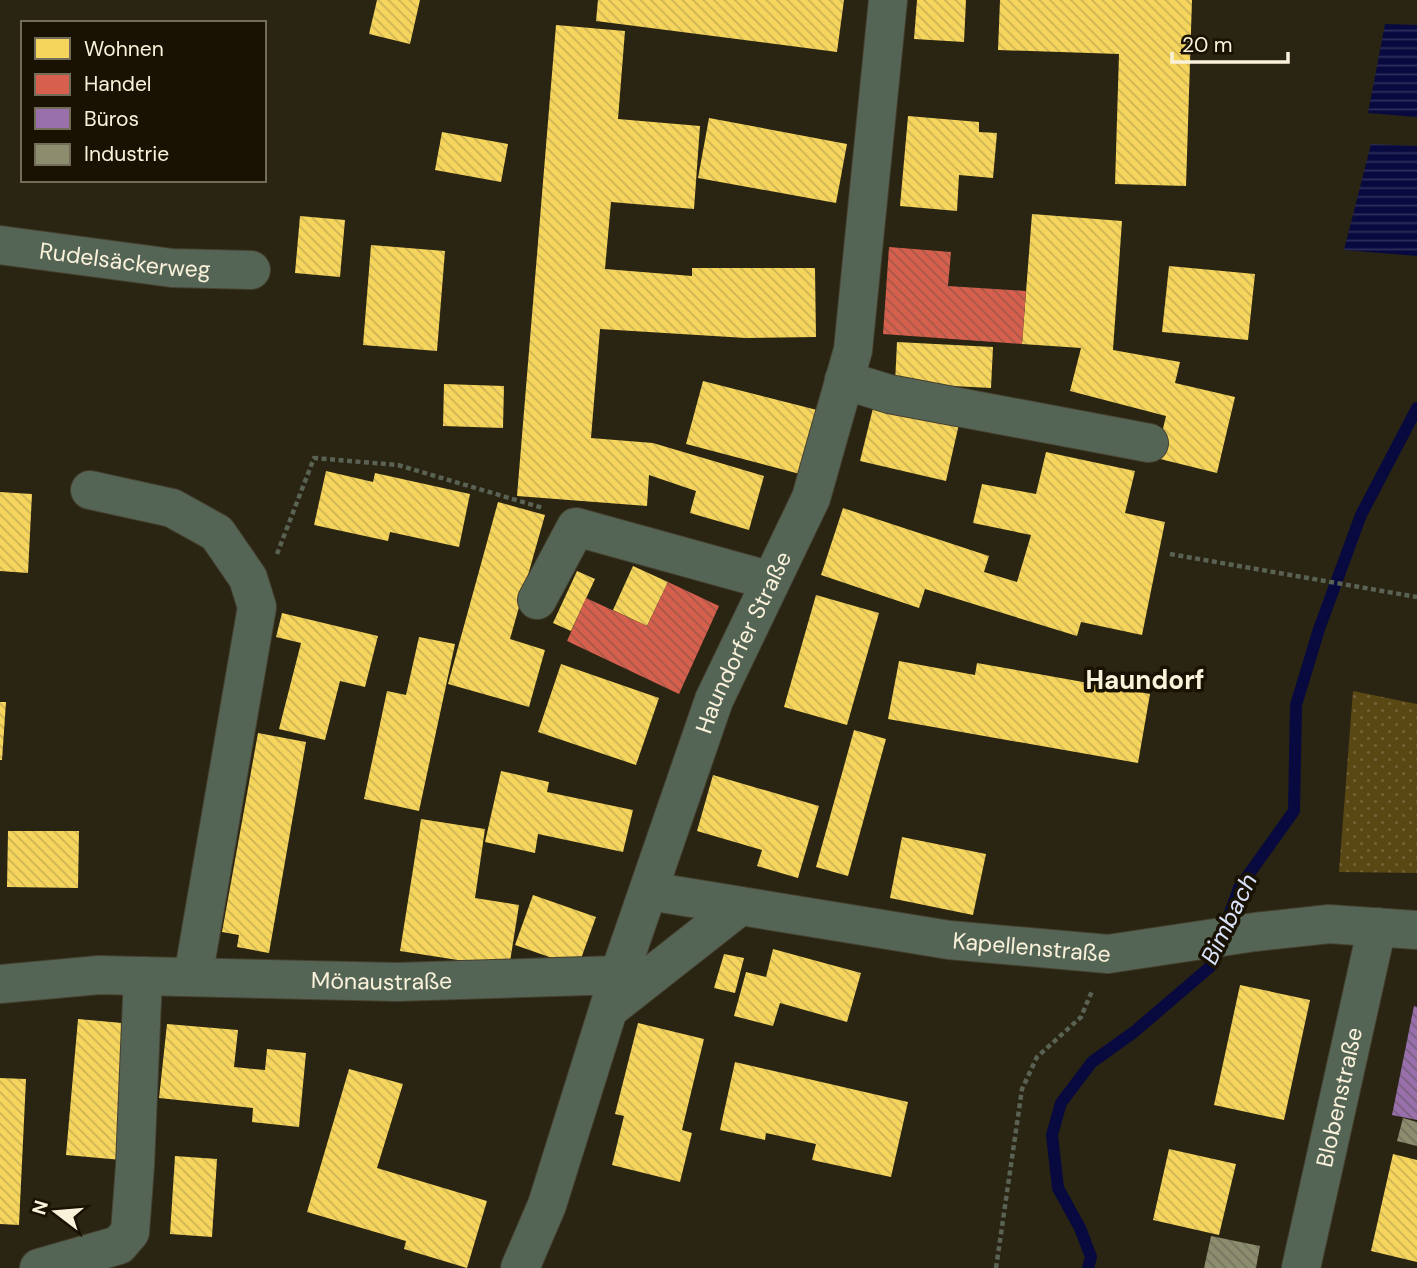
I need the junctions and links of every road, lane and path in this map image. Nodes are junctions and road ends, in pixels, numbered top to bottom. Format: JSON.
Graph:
{"nodes":[{"id":1,"x":888,"y":0,"type":"edge"},
{"id":2,"x":0,"y":245,"type":"edge"},
{"id":3,"x":251,"y":270,"type":"dead end"},
{"id":4,"x":844,"y":380,"type":"junction"},
{"id":5,"x":1149,"y":443,"type":"dead end"},
{"id":6,"x":90,"y":491,"type":"dead end"},
{"id":7,"x":576,"y":527,"type":"junction"},
{"id":8,"x":1170,"y":554,"type":"dead end"},
{"id":9,"x":771,"y":581,"type":"junction"},
{"id":10,"x":1417,"y":597,"type":"edge"},
{"id":11,"x":537,"y":600,"type":"dead end"},
{"id":12,"x":257,"y":607,"type":"junction"},
{"id":13,"x":649,"y":891,"type":"junction"},
{"id":14,"x":740,"y":906,"type":"junction"},
{"id":15,"x":1377,"y":927,"type":"junction"},
{"id":16,"x":1417,"y":930,"type":"edge"},
{"id":17,"x":1108,"y":954,"type":"junction"},
{"id":18,"x":143,"y":976,"type":"junction"},
{"id":19,"x":193,"y":977,"type":"junction"},
{"id":20,"x":0,"y":984,"type":"edge"},
{"id":21,"x":614,"y":992,"type":"junction"},
{"id":22,"x":39,"y":1268,"type":"edge"},
{"id":23,"x":520,"y":1268,"type":"edge"},
{"id":24,"x":996,"y":1268,"type":"edge"},
{"id":25,"x":1301,"y":1268,"type":"edge"}],
"edges":[{"from":1,"to":4,"type":"street","name":"Haundorfer Straße"},
{"from":2,"to":3,"type":"street","name":"Rudelsäckerweg"},
{"from":4,"to":5,"type":"street"},
{"from":4,"to":9,"type":"street","name":"Haundorfer Straße"},
{"from":6,"to":12,"type":"street"},
{"from":7,"to":9,"type":"street"},
{"from":7,"to":11,"type":"street"},
{"from":7,"to":12,"type":"path"},
{"from":8,"to":10,"type":"path"},
{"from":9,"to":13,"type":"street","name":"Haundorfer Straße"},
{"from":12,"to":19,"type":"street"},
{"from":13,"to":14,"type":"street","name":"Kapellenstraße"},
{"from":13,"to":21,"type":"street","name":"Haundorfer Straße"},
{"from":14,"to":17,"type":"street","name":"Kapellenstraße"},
{"from":14,"to":21,"type":"street"},
{"from":15,"to":16,"type":"street","name":"Kapellenstraße"},
{"from":15,"to":17,"type":"street","name":"Kapellenstraße"},
{"from":15,"to":25,"type":"street","name":"Blobenstraße"},
{"from":17,"to":24,"type":"path"},
{"from":18,"to":19,"type":"street","name":"Mönaustraße"},
{"from":18,"to":20,"type":"street","name":"Mönaustraße"},
{"from":18,"to":22,"type":"street"},
{"from":19,"to":21,"type":"street","name":"Mönaustraße"},
{"from":21,"to":23,"type":"street","name":"Haundorfer Straße"}]}
